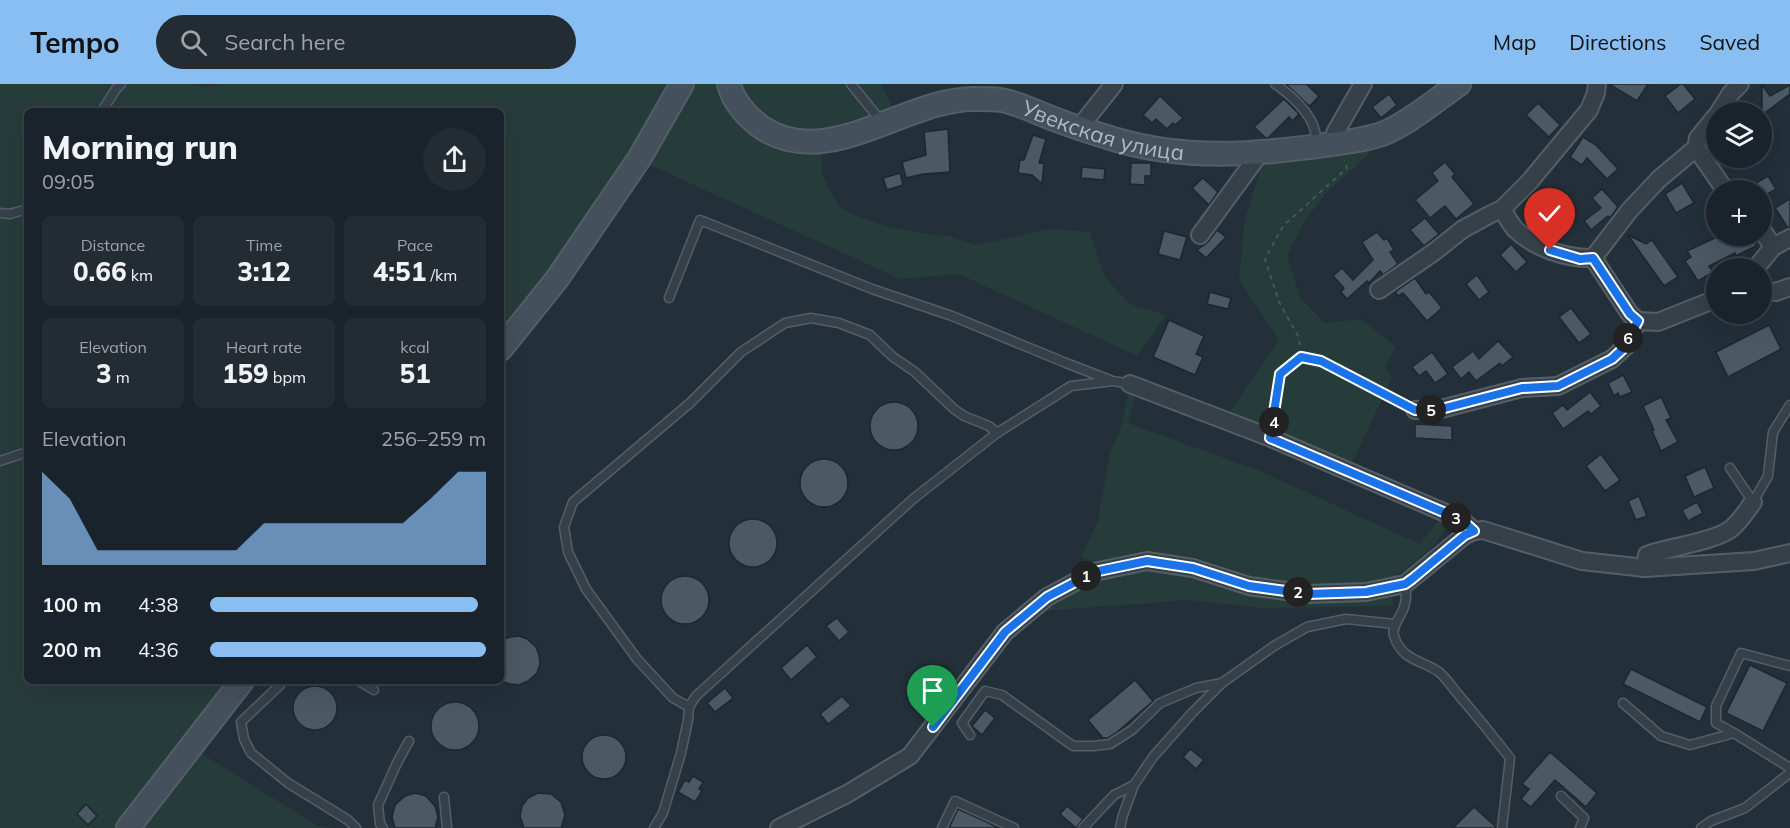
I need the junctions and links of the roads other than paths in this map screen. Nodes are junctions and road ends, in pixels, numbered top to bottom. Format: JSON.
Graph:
{"nodes":[{"id":1,"x":121,"y":84,"type":"edge"},
{"id":2,"x":682,"y":84,"type":"edge"},
{"id":3,"x":729,"y":84,"type":"edge"},
{"id":4,"x":851,"y":84,"type":"edge"},
{"id":5,"x":1114,"y":84,"type":"edge"},
{"id":6,"x":1275,"y":84,"type":"edge"},
{"id":7,"x":1363,"y":84,"type":"edge"},
{"id":8,"x":1459,"y":84,"type":"edge"},
{"id":9,"x":1597,"y":84,"type":"edge"},
{"id":10,"x":1736,"y":89,"type":"edge"},
{"id":11,"x":1726,"y":102,"type":"edge"},
{"id":12,"x":104,"y":108,"type":"edge"},
{"id":13,"x":883,"y":124,"type":"junction"},
{"id":14,"x":1079,"y":128,"type":"junction"},
{"id":15,"x":1706,"y":128,"type":"edge"},
{"id":16,"x":1326,"y":144,"type":"junction"},
{"id":17,"x":1695,"y":148,"type":"junction"},
{"id":18,"x":1260,"y":153,"type":"junction"},
{"id":19,"x":1718,"y":180,"type":"edge"},
{"id":20,"x":1502,"y":209,"type":"junction"},
{"id":21,"x":24,"y":210,"type":"edge"},
{"id":22,"x":0,"y":213,"type":"edge"},
{"id":23,"x":1200,"y":235,"type":"dead end"},
{"id":24,"x":1790,"y":238,"type":"edge"},
{"id":25,"x":1773,"y":247,"type":"joint"},
{"id":26,"x":1593,"y":258,"type":"junction"},
{"id":27,"x":1764,"y":258,"type":"edge"},
{"id":28,"x":1790,"y":287,"type":"edge"},
{"id":29,"x":1379,"y":290,"type":"dead end"},
{"id":30,"x":1772,"y":292,"type":"edge"},
{"id":31,"x":669,"y":298,"type":"dead end"},
{"id":32,"x":1706,"y":303,"type":"edge"},
{"id":33,"x":1638,"y":321,"type":"junction"},
{"id":34,"x":504,"y":346,"type":"edge"},
{"id":35,"x":1113,"y":381,"type":"junction"},
{"id":36,"x":1130,"y":384,"type":"joint"},
{"id":37,"x":1790,"y":405,"type":"edge"},
{"id":38,"x":1415,"y":410,"type":"joint"},
{"id":39,"x":997,"y":433,"type":"junction"},
{"id":40,"x":1270,"y":438,"type":"junction"},
{"id":41,"x":24,"y":453,"type":"edge"},
{"id":42,"x":0,"y":461,"type":"edge"},
{"id":43,"x":1730,"y":468,"type":"dead end"},
{"id":44,"x":1753,"y":501,"type":"junction"},
{"id":45,"x":1474,"y":531,"type":"junction"},
{"id":46,"x":1790,"y":553,"type":"edge"},
{"id":47,"x":1645,"y":568,"type":"junction"},
{"id":48,"x":1405,"y":584,"type":"junction"},
{"id":49,"x":1395,"y":624,"type":"junction"},
{"id":50,"x":1790,"y":666,"type":"edge"},
{"id":51,"x":1222,"y":683,"type":"junction"},
{"id":52,"x":240,"y":684,"type":"edge"},
{"id":53,"x":280,"y":684,"type":"edge"},
{"id":54,"x":364,"y":684,"type":"edge"},
{"id":55,"x":374,"y":690,"type":"dead end"},
{"id":56,"x":1623,"y":703,"type":"dead end"},
{"id":57,"x":689,"y":707,"type":"junction"},
{"id":58,"x":1734,"y":733,"type":"junction"},
{"id":59,"x":970,"y":735,"type":"dead end"},
{"id":60,"x":409,"y":741,"type":"dead end"},
{"id":61,"x":1790,"y":768,"type":"edge"},
{"id":62,"x":1790,"y":773,"type":"edge"},
{"id":63,"x":1134,"y":784,"type":"junction"},
{"id":64,"x":1561,"y":796,"type":"dead end"},
{"id":65,"x":444,"y":797,"type":"dead end"},
{"id":66,"x":128,"y":828,"type":"edge"},
{"id":67,"x":356,"y":828,"type":"edge"},
{"id":68,"x":383,"y":828,"type":"edge"},
{"id":69,"x":447,"y":828,"type":"edge"},
{"id":70,"x":654,"y":828,"type":"edge"},
{"id":71,"x":779,"y":828,"type":"edge"},
{"id":72,"x":942,"y":828,"type":"edge"},
{"id":73,"x":1014,"y":828,"type":"edge"},
{"id":74,"x":1083,"y":828,"type":"edge"},
{"id":75,"x":1120,"y":828,"type":"edge"},
{"id":76,"x":1502,"y":828,"type":"edge"},
{"id":77,"x":1580,"y":828,"type":"edge"},
{"id":78,"x":1701,"y":828,"type":"edge"}],
"edges":[{"from":1,"to":12,"type":"lane"},
{"from":2,"to":34,"type":"street"},
{"from":3,"to":13,"type":"street","name":"Увекская улица"},
{"from":4,"to":13,"type":"lane"},
{"from":5,"to":14,"type":"street"},
{"from":6,"to":16,"type":"lane"},
{"from":7,"to":16,"type":"street"},
{"from":8,"to":16,"type":"street","name":"Увекская улица"},
{"from":9,"to":20,"type":"street"},
{"from":10,"to":11,"type":"street"},
{"from":13,"to":14,"type":"street","name":"Увекская улица"},
{"from":14,"to":18,"type":"street","name":"Увекская улица"},
{"from":15,"to":17,"type":"street"},
{"from":16,"to":18,"type":"street","name":"Увекская улица"},
{"from":17,"to":19,"type":"street"},
{"from":17,"to":26,"type":"street"},
{"from":18,"to":23,"type":"street"},
{"from":20,"to":26,"type":"street"},
{"from":20,"to":29,"type":"street"},
{"from":21,"to":22,"type":"lane"},
{"from":24,"to":25,"type":"street"},
{"from":25,"to":27,"type":"street"},
{"from":26,"to":33,"type":"street"},
{"from":28,"to":30,"type":"street"},
{"from":31,"to":35,"type":"lane"},
{"from":32,"to":33,"type":"street"},
{"from":33,"to":38,"type":"street"},
{"from":35,"to":36,"type":"lane"},
{"from":35,"to":39,"type":"lane"},
{"from":36,"to":40,"type":"street"},
{"from":37,"to":44,"type":"lane"},
{"from":38,"to":40,"type":"lane"},
{"from":39,"to":57,"type":"lane"},
{"from":39,"to":57,"type":"lane"},
{"from":40,"to":45,"type":"street"},
{"from":41,"to":42,"type":"lane"},
{"from":43,"to":44,"type":"lane"},
{"from":44,"to":47,"type":"street"},
{"from":45,"to":47,"type":"street"},
{"from":45,"to":48,"type":"street"},
{"from":46,"to":47,"type":"street"},
{"from":48,"to":49,"type":"lane"},
{"from":48,"to":71,"type":"street"},
{"from":49,"to":51,"type":"lane"},
{"from":49,"to":76,"type":"lane"},
{"from":50,"to":58,"type":"lane"},
{"from":51,"to":59,"type":"lane"},
{"from":51,"to":63,"type":"lane"},
{"from":52,"to":66,"type":"street"},
{"from":53,"to":67,"type":"lane"},
{"from":54,"to":55,"type":"lane"},
{"from":56,"to":58,"type":"lane"},
{"from":57,"to":70,"type":"lane"},
{"from":58,"to":61,"type":"lane"},
{"from":60,"to":68,"type":"lane"},
{"from":62,"to":78,"type":"lane"},
{"from":63,"to":74,"type":"lane"},
{"from":63,"to":75,"type":"lane"},
{"from":64,"to":77,"type":"lane"},
{"from":65,"to":69,"type":"lane"},
{"from":72,"to":73,"type":"lane"}]}
